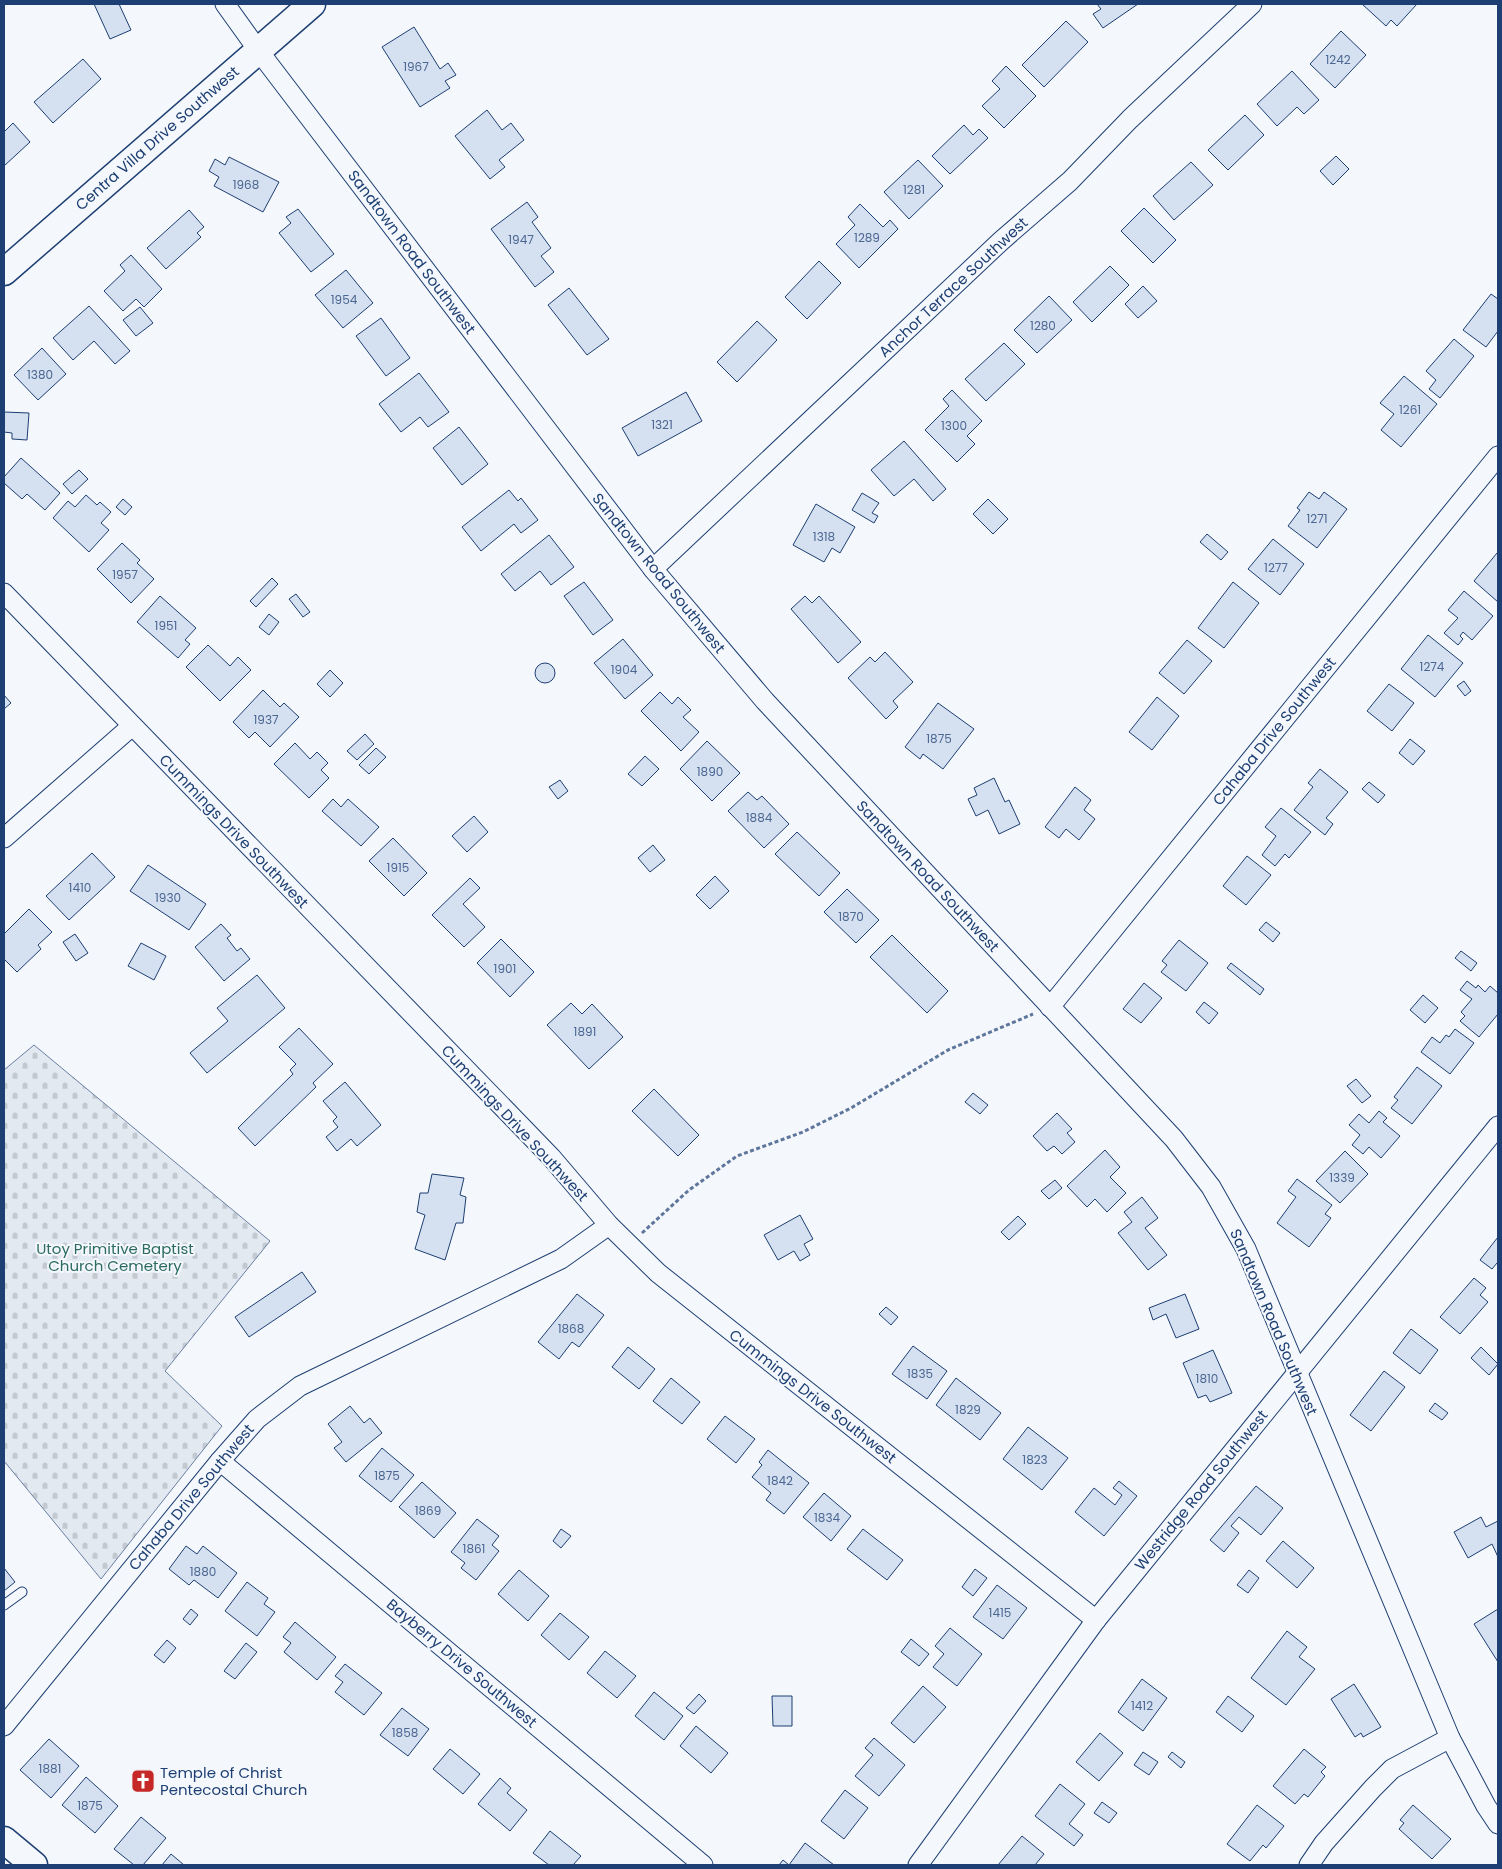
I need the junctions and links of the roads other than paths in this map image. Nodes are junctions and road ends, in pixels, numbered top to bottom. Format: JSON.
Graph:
{"nodes":[{"id":1,"x":225,"y":4,"type":"edge"},
{"id":2,"x":312,"y":4,"type":"edge"},
{"id":3,"x":1252,"y":4,"type":"edge"},
{"id":4,"x":258,"y":50,"type":"junction"},
{"id":5,"x":4,"y":272,"type":"edge"},
{"id":6,"x":1498,"y":456,"type":"edge"},
{"id":7,"x":652,"y":569,"type":"junction"},
{"id":8,"x":4,"y":593,"type":"edge"},
{"id":9,"x":132,"y":726,"type":"junction"},
{"id":10,"x":4,"y":838,"type":"edge"},
{"id":11,"x":1050,"y":1007,"type":"junction"},
{"id":12,"x":1498,"y":1126,"type":"edge"},
{"id":13,"x":608,"y":1224,"type":"junction"},
{"id":14,"x":1297,"y":1372,"type":"junction"},
{"id":15,"x":220,"y":1461,"type":"junction"},
{"id":16,"x":22,"y":1592,"type":"dead end"},
{"id":17,"x":4,"y":1606,"type":"edge"},
{"id":18,"x":1096,"y":1620,"type":"junction"},
{"id":19,"x":4,"y":1726,"type":"edge"},
{"id":20,"x":1450,"y":1738,"type":"junction"},
{"id":21,"x":1498,"y":1824,"type":"edge"},
{"id":22,"x":4,"y":1840,"type":"edge"},
{"id":23,"x":34,"y":1865,"type":"edge"},
{"id":24,"x":703,"y":1865,"type":"edge"},
{"id":25,"x":918,"y":1865,"type":"edge"},
{"id":26,"x":1310,"y":1865,"type":"edge"}],
"edges":[{"from":1,"to":4,"type":"street","name":"Sandtown Road Southwest"},
{"from":2,"to":4,"type":"street","name":"Centra Villa Drive Southwest"},
{"from":3,"to":7,"type":"street","name":"Anchor Terrace Southwest"},
{"from":4,"to":5,"type":"street","name":"Centra Villa Drive Southwest"},
{"from":4,"to":7,"type":"street","name":"Sandtown Road Southwest"},
{"from":6,"to":11,"type":"street","name":"Cahaba Drive Southwest"},
{"from":7,"to":11,"type":"street","name":"Sandtown Road Southwest"},
{"from":8,"to":9,"type":"street","name":"Cummings Drive Southwest"},
{"from":9,"to":10,"type":"street"},
{"from":9,"to":13,"type":"street","name":"Cummings Drive Southwest"},
{"from":11,"to":14,"type":"street","name":"Sandtown Road Southwest"},
{"from":12,"to":14,"type":"street","name":"Westridge Road Southwest"},
{"from":13,"to":15,"type":"street","name":"Cahaba Drive Southwest"},
{"from":13,"to":18,"type":"street","name":"Cummings Drive Southwest"},
{"from":14,"to":18,"type":"street","name":"Westridge Road Southwest"},
{"from":14,"to":20,"type":"street","name":"Sandtown Road Southwest"},
{"from":15,"to":19,"type":"street","name":"Cahaba Drive Southwest"},
{"from":15,"to":24,"type":"street","name":"Bayberry Drive Southwest"},
{"from":16,"to":17,"type":"lane"},
{"from":18,"to":25,"type":"street","name":"Westridge Road Southwest"},
{"from":20,"to":21,"type":"street","name":"Sandtown Road Southwest"},
{"from":20,"to":26,"type":"street"},
{"from":22,"to":23,"type":"street"}]}
